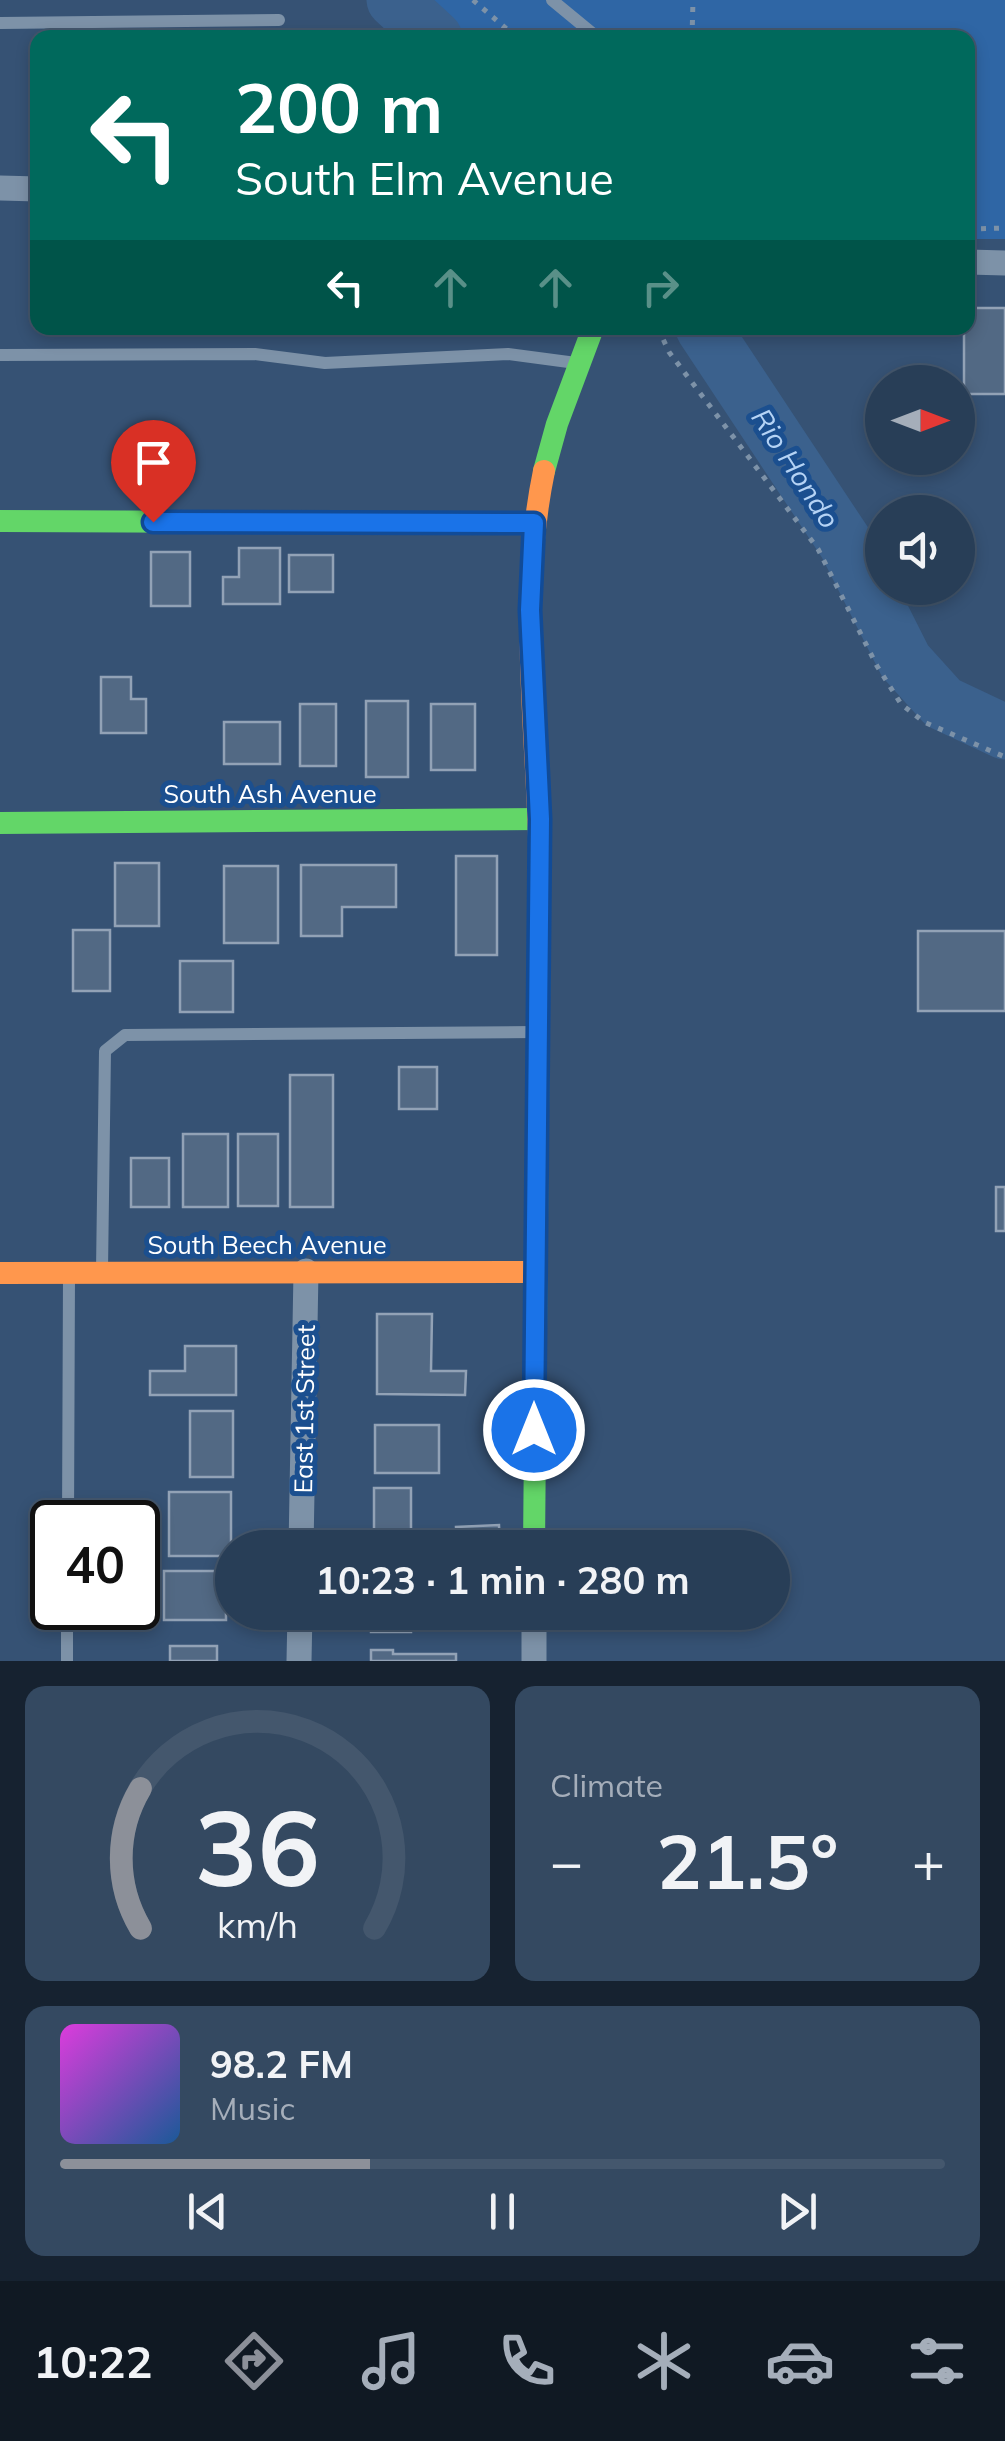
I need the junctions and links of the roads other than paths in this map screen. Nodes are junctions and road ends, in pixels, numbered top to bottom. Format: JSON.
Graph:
{"nodes":[{"id":1,"x":552,"y":0,"type":"edge"},
{"id":2,"x":278,"y":20,"type":"dead end"},
{"id":3,"x":0,"y":23,"type":"edge"},
{"id":4,"x":588,"y":30,"type":"edge"},
{"id":5,"x":0,"y":188,"type":"edge"},
{"id":6,"x":30,"y":188,"type":"edge"},
{"id":7,"x":975,"y":262,"type":"edge"},
{"id":8,"x":1005,"y":263,"type":"edge"},
{"id":9,"x":590,"y":335,"type":"edge"},
{"id":10,"x":0,"y":355,"type":"edge"},
{"id":11,"x":579,"y":363,"type":"junction"},
{"id":12,"x":0,"y":521,"type":"edge"},
{"id":13,"x":534,"y":523,"type":"junction"},
{"id":14,"x":540,"y":819,"type":"junction"},
{"id":15,"x":0,"y":823,"type":"edge"},
{"id":16,"x":538,"y":1032,"type":"junction"},
{"id":17,"x":306,"y":1271,"type":"junction"},
{"id":18,"x":102,"y":1272,"type":"junction"},
{"id":19,"x":534,"y":1272,"type":"junction"},
{"id":20,"x":69,"y":1273,"type":"junction"},
{"id":21,"x":0,"y":1274,"type":"edge"},
{"id":22,"x":68,"y":1500,"type":"edge"},
{"id":23,"x":301,"y":1530,"type":"edge"},
{"id":24,"x":534,"y":1530,"type":"edge"},
{"id":25,"x":67,"y":1630,"type":"edge"},
{"id":26,"x":300,"y":1630,"type":"edge"},
{"id":27,"x":534,"y":1630,"type":"edge"},
{"id":28,"x":67,"y":1661,"type":"edge"},
{"id":29,"x":299,"y":1661,"type":"edge"},
{"id":30,"x":534,"y":1661,"type":"edge"}],
"edges":[{"from":1,"to":4,"type":"lane"},
{"from":2,"to":3,"type":"lane"},
{"from":5,"to":6,"type":"street"},
{"from":7,"to":8,"type":"street"},
{"from":9,"to":11,"type":"street"},
{"from":10,"to":11,"type":"lane"},
{"from":11,"to":13,"type":"street"},
{"from":12,"to":13,"type":"street"},
{"from":13,"to":14,"type":"street"},
{"from":14,"to":15,"type":"street","name":"South Ash Avenue"},
{"from":14,"to":16,"type":"street"},
{"from":16,"to":18,"type":"lane"},
{"from":16,"to":19,"type":"street"},
{"from":17,"to":18,"type":"street","name":"South Beech Avenue"},
{"from":17,"to":19,"type":"street","name":"South Beech Avenue"},
{"from":17,"to":23,"type":"street","name":"East 1st Street"},
{"from":18,"to":20,"type":"street","name":"South Beech Avenue"},
{"from":19,"to":24,"type":"street"},
{"from":20,"to":21,"type":"street","name":"South Beech Avenue"},
{"from":20,"to":22,"type":"lane"},
{"from":25,"to":28,"type":"lane"},
{"from":26,"to":29,"type":"street"},
{"from":27,"to":30,"type":"street"}]}
